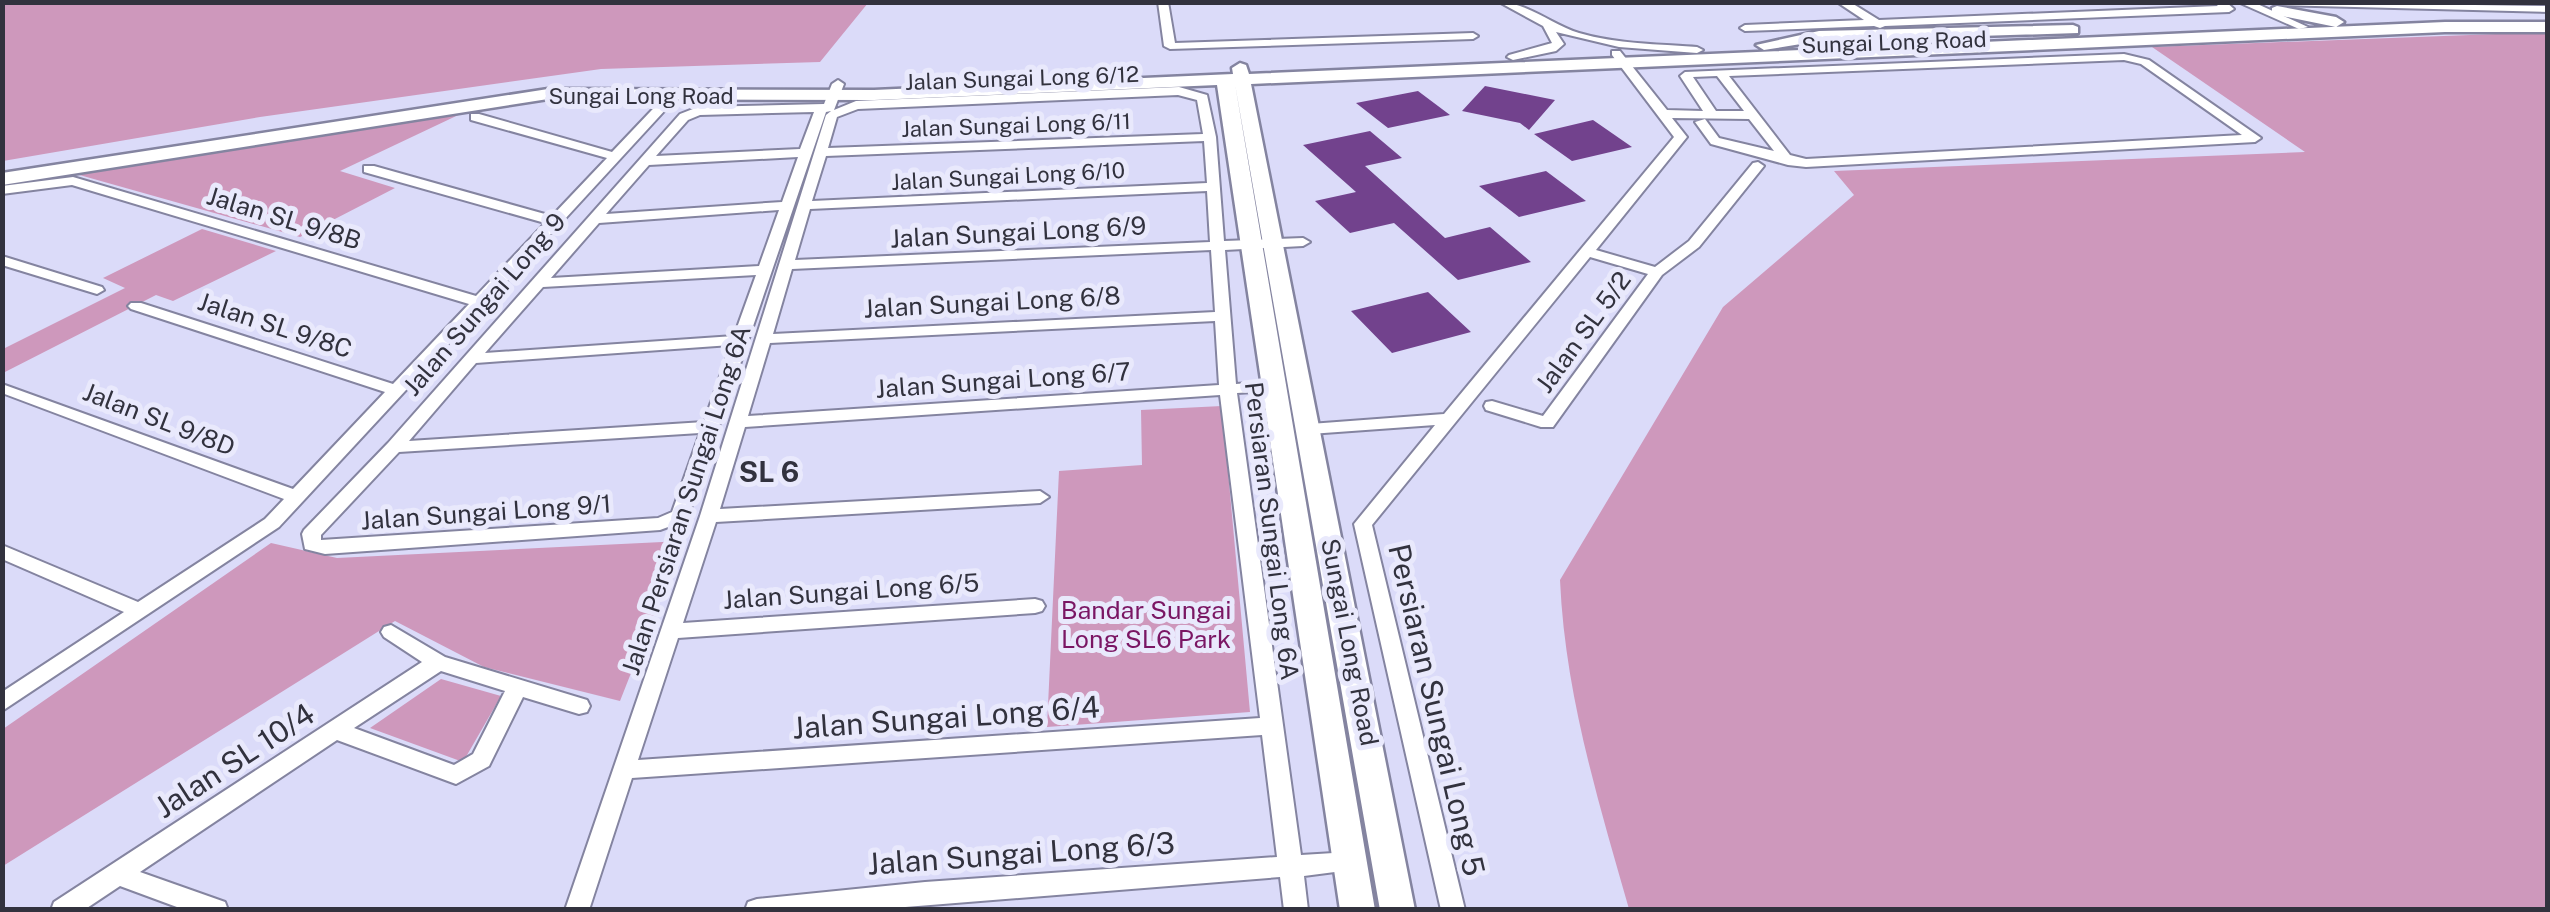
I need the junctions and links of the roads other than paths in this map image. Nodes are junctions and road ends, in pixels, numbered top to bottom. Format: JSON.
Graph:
{"nodes":[{"id":1,"x":1163,"y":2,"type":"edge"},
{"id":2,"x":1504,"y":2,"type":"edge"},
{"id":3,"x":1842,"y":2,"type":"edge"},
{"id":4,"x":2044,"y":2,"type":"edge"},
{"id":5,"x":2243,"y":2,"type":"edge"},
{"id":6,"x":2220,"y":7,"type":"edge"},
{"id":7,"x":2269,"y":7,"type":"edge"},
{"id":8,"x":2548,"y":9,"type":"edge"},
{"id":9,"x":2066,"y":18,"type":"junction"},
{"id":10,"x":2548,"y":23,"type":"edge"},
{"id":11,"x":2352,"y":24,"type":"junction"},
{"id":12,"x":2406,"y":26,"type":"junction"},
{"id":13,"x":1548,"y":27,"type":"junction"},
{"id":14,"x":1745,"y":28,"type":"dead end"},
{"id":15,"x":1886,"y":29,"type":"junction"},
{"id":16,"x":2232,"y":29,"type":"junction"},
{"id":17,"x":2313,"y":30,"type":"junction"},
{"id":18,"x":2178,"y":32,"type":"junction"},
{"id":19,"x":1473,"y":36,"type":"dead end"},
{"id":20,"x":1742,"y":48,"type":"junction"},
{"id":21,"x":1697,"y":50,"type":"junction"},
{"id":22,"x":1513,"y":57,"type":"junction"},
{"id":23,"x":1915,"y":57,"type":"junction"},
{"id":24,"x":1620,"y":58,"type":"junction"},
{"id":25,"x":1720,"y":72,"type":"junction"},
{"id":26,"x":1233,"y":74,"type":"junction"},
{"id":27,"x":717,"y":82,"type":"junction"},
{"id":28,"x":1939,"y":82,"type":"dead end"},
{"id":29,"x":645,"y":88,"type":"junction"},
{"id":30,"x":1203,"y":98,"type":"joint"},
{"id":31,"x":833,"y":99,"type":"junction"},
{"id":32,"x":667,"y":101,"type":"junction"},
{"id":33,"x":698,"y":103,"type":"junction"},
{"id":34,"x":1752,"y":115,"type":"junction"},
{"id":35,"x":474,"y":118,"type":"dead end"},
{"id":36,"x":1666,"y":118,"type":"junction"},
{"id":37,"x":1707,"y":119,"type":"junction"},
{"id":38,"x":1210,"y":137,"type":"junction"},
{"id":39,"x":823,"y":152,"type":"junction"},
{"id":40,"x":802,"y":153,"type":"junction"},
{"id":41,"x":616,"y":156,"type":"junction"},
{"id":42,"x":643,"y":161,"type":"junction"},
{"id":43,"x":1788,"y":161,"type":"junction"},
{"id":44,"x":1758,"y":166,"type":"dead end"},
{"id":45,"x":369,"y":168,"type":"dead end"},
{"id":46,"x":2,"y":170,"type":"edge"},
{"id":47,"x":2,"y":180,"type":"edge"},
{"id":48,"x":1213,"y":187,"type":"junction"},
{"id":49,"x":2,"y":190,"type":"edge"},
{"id":50,"x":805,"y":205,"type":"junction"},
{"id":51,"x":784,"y":206,"type":"junction"},
{"id":52,"x":592,"y":219,"type":"junction"},
{"id":53,"x":558,"y":222,"type":"junction"},
{"id":54,"x":1303,"y":242,"type":"dead end"},
{"id":55,"x":1262,"y":245,"type":"junction"},
{"id":56,"x":1219,"y":246,"type":"junction"},
{"id":57,"x":1588,"y":252,"type":"junction"},
{"id":58,"x":2,"y":260,"type":"edge"},
{"id":59,"x":789,"y":265,"type":"junction"},
{"id":60,"x":764,"y":270,"type":"junction"},
{"id":61,"x":1657,"y":272,"type":"junction"},
{"id":62,"x":538,"y":283,"type":"junction"},
{"id":63,"x":97,"y":290,"type":"dead end"},
{"id":64,"x":480,"y":302,"type":"junction"},
{"id":65,"x":136,"y":306,"type":"dead end"},
{"id":66,"x":1223,"y":316,"type":"junction"},
{"id":67,"x":764,"y":338,"type":"junction"},
{"id":68,"x":741,"y":340,"type":"junction"},
{"id":69,"x":469,"y":359,"type":"junction"},
{"id":70,"x":1274,"y":386,"type":"junction"},
{"id":71,"x":4,"y":388,"type":"edge"},
{"id":72,"x":1228,"y":390,"type":"junction"},
{"id":73,"x":398,"y":391,"type":"junction"},
{"id":74,"x":1492,"y":406,"type":"dead end"},
{"id":75,"x":1447,"y":419,"type":"junction"},
{"id":76,"x":736,"y":422,"type":"junction"},
{"id":77,"x":712,"y":426,"type":"junction"},
{"id":78,"x":1310,"y":428,"type":"junction"},
{"id":79,"x":394,"y":446,"type":"junction"},
{"id":80,"x":297,"y":497,"type":"junction"},
{"id":81,"x":1040,"y":497,"type":"dead end"},
{"id":82,"x":710,"y":516,"type":"junction"},
{"id":83,"x":311,"y":534,"type":"joint"},
{"id":84,"x":2,"y":551,"type":"edge"},
{"id":85,"x":1035,"y":606,"type":"dead end"},
{"id":86,"x":140,"y":612,"type":"junction"},
{"id":87,"x":670,"y":630,"type":"junction"},
{"id":88,"x":391,"y":632,"type":"dead end"},
{"id":89,"x":438,"y":662,"type":"junction"},
{"id":90,"x":516,"y":689,"type":"junction"},
{"id":91,"x":2,"y":703,"type":"edge"},
{"id":92,"x":579,"y":706,"type":"dead end"},
{"id":93,"x":1271,"y":726,"type":"junction"},
{"id":94,"x":337,"y":731,"type":"junction"},
{"id":95,"x":624,"y":770,"type":"junction"},
{"id":96,"x":1350,"y":862,"type":"junction"},
{"id":97,"x":1291,"y":866,"type":"junction"},
{"id":98,"x":116,"y":874,"type":"junction"},
{"id":99,"x":63,"y":910,"type":"edge"},
{"id":100,"x":216,"y":910,"type":"edge"},
{"id":101,"x":576,"y":910,"type":"edge"},
{"id":102,"x":757,"y":910,"type":"edge"},
{"id":103,"x":1296,"y":910,"type":"edge"},
{"id":104,"x":1358,"y":910,"type":"edge"},
{"id":105,"x":1398,"y":910,"type":"edge"},
{"id":106,"x":1453,"y":910,"type":"edge"}],
"edges":[{"from":1,"to":19,"type":"street"},
{"from":2,"to":13,"type":"street"},
{"from":3,"to":15,"type":"street"},
{"from":4,"to":9,"type":"street"},
{"from":5,"to":7,"type":"street"},
{"from":6,"to":9,"type":"street"},
{"from":7,"to":8,"type":"street"},
{"from":7,"to":11,"type":"street"},
{"from":7,"to":16,"type":"street"},
{"from":7,"to":17,"type":"street"},
{"from":9,"to":15,"type":"street"},
{"from":10,"to":12,"type":"street","name":"Sungai Long Road"},
{"from":11,"to":12,"type":"street","name":"Sungai Long Road"},
{"from":11,"to":17,"type":"street","name":"Sungai Long Road"},
{"from":12,"to":17,"type":"street","name":"Sungai Long Road"},
{"from":13,"to":21,"type":"street"},
{"from":13,"to":22,"type":"street"},
{"from":14,"to":15,"type":"street"},
{"from":15,"to":18,"type":"street"},
{"from":15,"to":20,"type":"street"},
{"from":16,"to":17,"type":"street","name":"Sungai Long Road"},
{"from":16,"to":18,"type":"street","name":"Sungai Long Road"},
{"from":17,"to":23,"type":"street","name":"Sungai Long Road"},
{"from":18,"to":20,"type":"street","name":"Sungai Long Road"},
{"from":20,"to":21,"type":"street","name":"Sungai Long Road"},
{"from":21,"to":24,"type":"street","name":"Sungai Long Road"},
{"from":22,"to":24,"type":"street","name":"Sungai Long Road"},
{"from":22,"to":26,"type":"street","name":"Sungai Long Road"},
{"from":23,"to":24,"type":"street","name":"Sungai Long Road"},
{"from":23,"to":25,"type":"street"},
{"from":23,"to":28,"type":"street"},
{"from":23,"to":43,"type":"street"},
{"from":24,"to":26,"type":"street","name":"Sungai Long Road"},
{"from":24,"to":36,"type":"street"},
{"from":25,"to":34,"type":"street"},
{"from":25,"to":37,"type":"street"},
{"from":26,"to":31,"type":"street","name":"Sungai Long Road"},
{"from":26,"to":55,"type":"street","name":"Sungai Long Road"},
{"from":27,"to":29,"type":"street","name":"Sungai Long Road"},
{"from":27,"to":31,"type":"street","name":"Sungai Long Road"},
{"from":27,"to":32,"type":"street"},
{"from":29,"to":32,"type":"street"},
{"from":29,"to":46,"type":"street","name":"Sungai Long Road"},
{"from":29,"to":47,"type":"street","name":"Sungai Long Road"},
{"from":30,"to":31,"type":"street","name":"Jalan Sungai Long 6/12"},
{"from":30,"to":38,"type":"street","name":"Persiaran Sungai Long 6A"},
{"from":31,"to":33,"type":"street","name":"Sungai Long Road"},
{"from":31,"to":39,"type":"street","name":"Jalan Persiaran Sungai Long 6A"},
{"from":31,"to":40,"type":"street"},
{"from":32,"to":33,"type":"street","name":"Sungai Long Road"},
{"from":32,"to":41,"type":"street"},
{"from":33,"to":42,"type":"street","name":"Jalan Sungai Long 9"},
{"from":34,"to":37,"type":"street"},
{"from":34,"to":43,"type":"street"},
{"from":35,"to":41,"type":"street"},
{"from":36,"to":37,"type":"street"},
{"from":36,"to":57,"type":"street"},
{"from":37,"to":43,"type":"street"},
{"from":38,"to":39,"type":"street","name":"Jalan Sungai Long 6/11"},
{"from":38,"to":48,"type":"street","name":"Persiaran Sungai Long 6A"},
{"from":39,"to":50,"type":"street","name":"Jalan Persiaran Sungai Long 6A"},
{"from":40,"to":42,"type":"street"},
{"from":40,"to":51,"type":"street"},
{"from":41,"to":53,"type":"street"},
{"from":42,"to":52,"type":"street","name":"Jalan Sungai Long 9"},
{"from":44,"to":61,"type":"street"},
{"from":45,"to":53,"type":"street"},
{"from":48,"to":50,"type":"street","name":"Jalan Sungai Long 6/10"},
{"from":48,"to":56,"type":"street","name":"Persiaran Sungai Long 6A"},
{"from":49,"to":64,"type":"street","name":"Jalan SL 9/8B"},
{"from":50,"to":59,"type":"street","name":"Jalan Persiaran Sungai Long 6A"},
{"from":51,"to":52,"type":"street"},
{"from":51,"to":60,"type":"street"},
{"from":52,"to":62,"type":"street","name":"Jalan Sungai Long 9"},
{"from":53,"to":64,"type":"street"},
{"from":54,"to":55,"type":"street","name":"Jalan Sungai Long 6/9"},
{"from":55,"to":56,"type":"street","name":"Jalan Sungai Long 6/9"},
{"from":55,"to":70,"type":"street","name":"Sungai Long Road"},
{"from":55,"to":78,"type":"street","name":"Sungai Long Road"},
{"from":56,"to":59,"type":"street","name":"Jalan Sungai Long 6/9"},
{"from":56,"to":66,"type":"street","name":"Persiaran Sungai Long 6A"},
{"from":57,"to":61,"type":"street"},
{"from":57,"to":75,"type":"street"},
{"from":58,"to":63,"type":"street"},
{"from":59,"to":67,"type":"street","name":"Jalan Persiaran Sungai Long 6A"},
{"from":60,"to":62,"type":"street"},
{"from":60,"to":68,"type":"street"},
{"from":61,"to":74,"type":"street","name":"Jalan SL 5/2"},
{"from":62,"to":69,"type":"street","name":"Jalan Sungai Long 9"},
{"from":64,"to":73,"type":"street"},
{"from":65,"to":73,"type":"street","name":"Jalan SL 9/8C"},
{"from":66,"to":67,"type":"street","name":"Jalan Sungai Long 6/8"},
{"from":66,"to":72,"type":"street","name":"Persiaran Sungai Long 6A"},
{"from":67,"to":76,"type":"street","name":"Jalan Persiaran Sungai Long 6A"},
{"from":68,"to":69,"type":"street"},
{"from":68,"to":77,"type":"street"},
{"from":69,"to":79,"type":"street","name":"Jalan Sungai Long 9"},
{"from":70,"to":72,"type":"street","name":"Jalan Sungai Long 6/7"},
{"from":70,"to":96,"type":"street","name":"Sungai Long Road"},
{"from":71,"to":80,"type":"street","name":"Jalan SL 9/8D"},
{"from":72,"to":76,"type":"street","name":"Jalan Sungai Long 6/7"},
{"from":72,"to":93,"type":"street","name":"Persiaran Sungai Long 6A"},
{"from":73,"to":80,"type":"street"},
{"from":75,"to":78,"type":"street"},
{"from":75,"to":106,"type":"street","name":"Persiaran Sungai Long 5"},
{"from":76,"to":82,"type":"street","name":"Jalan Persiaran Sungai Long 6A"},
{"from":77,"to":79,"type":"street"},
{"from":77,"to":83,"type":"street","name":"Jalan Sungai Long 9/1"},
{"from":78,"to":105,"type":"street","name":"Sungai Long Road"},
{"from":79,"to":83,"type":"street","name":"Jalan Sungai Long 9"},
{"from":80,"to":86,"type":"street"},
{"from":81,"to":82,"type":"street"},
{"from":82,"to":87,"type":"street","name":"Jalan Persiaran Sungai Long 6A"},
{"from":84,"to":86,"type":"street"},
{"from":85,"to":87,"type":"street","name":"Jalan Sungai Long 6/5"},
{"from":86,"to":91,"type":"street"},
{"from":87,"to":95,"type":"street","name":"Jalan Persiaran Sungai Long 6A"},
{"from":88,"to":89,"type":"street"},
{"from":89,"to":90,"type":"street"},
{"from":89,"to":94,"type":"street","name":"Jalan SL 10/4"},
{"from":90,"to":92,"type":"street"},
{"from":90,"to":94,"type":"street"},
{"from":93,"to":95,"type":"street","name":"Jalan Sungai Long 6/4"},
{"from":93,"to":97,"type":"street","name":"Persiaran Sungai Long 6A"},
{"from":94,"to":98,"type":"street","name":"Jalan SL 10/4"},
{"from":95,"to":101,"type":"street","name":"Jalan Persiaran Sungai Long 6A"},
{"from":96,"to":97,"type":"street","name":"Jalan Sungai Long 6/3"},
{"from":96,"to":104,"type":"street","name":"Sungai Long Road"},
{"from":97,"to":102,"type":"street","name":"Jalan Sungai Long 6/3"},
{"from":97,"to":103,"type":"street","name":"Persiaran Sungai Long 6A"},
{"from":98,"to":99,"type":"street","name":"Jalan SL 10/4"},
{"from":98,"to":100,"type":"street"}]}
